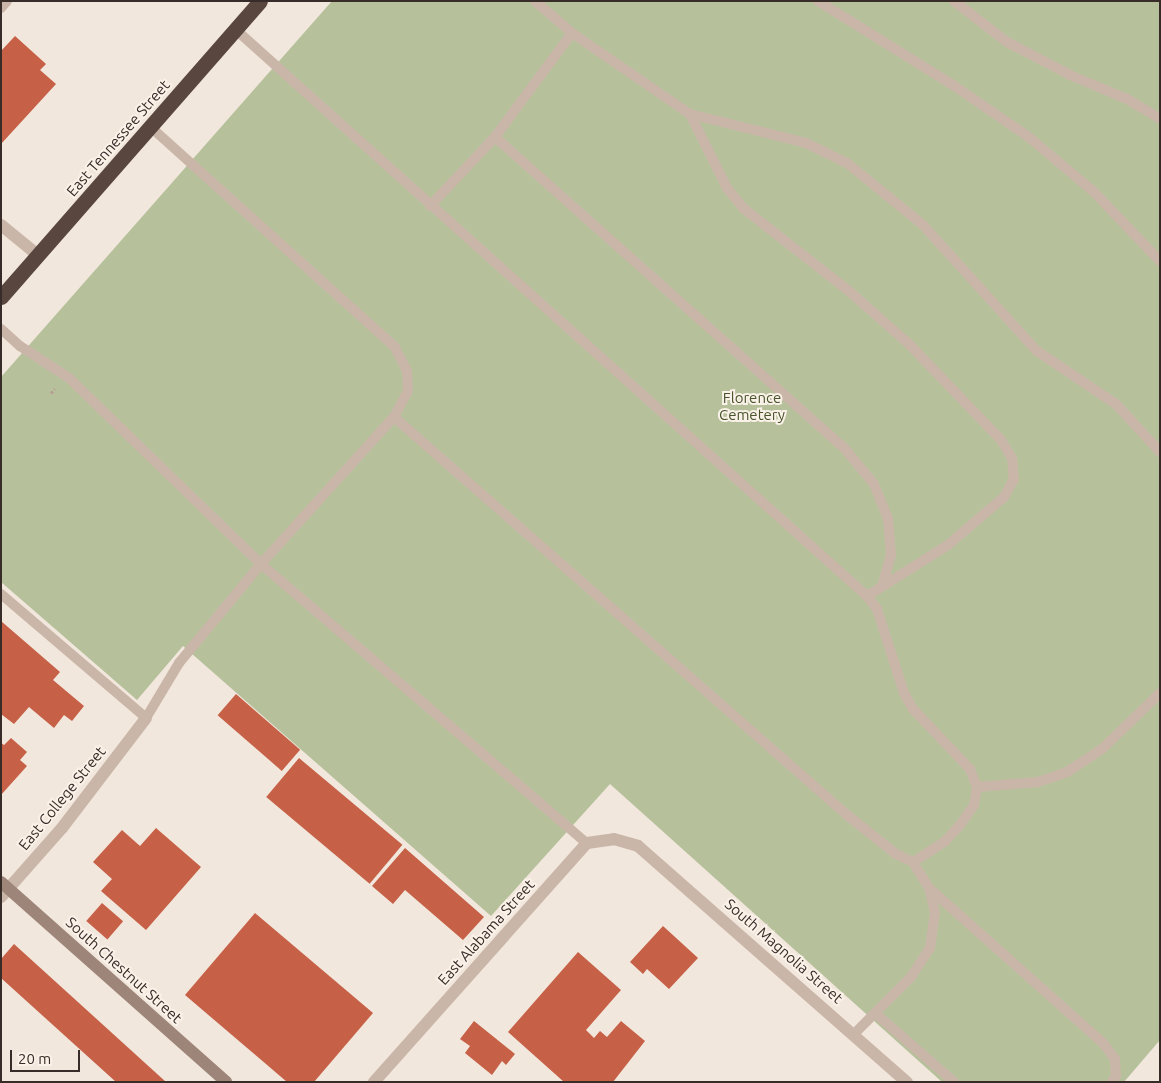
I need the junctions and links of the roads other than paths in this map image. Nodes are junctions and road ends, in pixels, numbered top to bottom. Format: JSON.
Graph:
{"nodes":[{"id":1,"x":7,"y":1,"type":"edge"},
{"id":2,"x":260,"y":1,"type":"edge"},
{"id":3,"x":535,"y":1,"type":"edge"},
{"id":4,"x":818,"y":1,"type":"edge"},
{"id":5,"x":954,"y":1,"type":"edge"},
{"id":6,"x":1,"y":8,"type":"edge"},
{"id":7,"x":235,"y":29,"type":"junction"},
{"id":8,"x":572,"y":33,"type":"junction"},
{"id":9,"x":690,"y":114,"type":"junction"},
{"id":10,"x":1160,"y":119,"type":"edge"},
{"id":11,"x":151,"y":127,"type":"junction"},
{"id":12,"x":495,"y":137,"type":"junction"},
{"id":13,"x":430,"y":206,"type":"junction"},
{"id":14,"x":1,"y":225,"type":"edge"},
{"id":15,"x":38,"y":256,"type":"junction"},
{"id":16,"x":1160,"y":261,"type":"edge"},
{"id":17,"x":1,"y":297,"type":"edge"},
{"id":18,"x":1,"y":329,"type":"edge"},
{"id":19,"x":394,"y":417,"type":"junction"},
{"id":20,"x":1160,"y":452,"type":"edge"},
{"id":21,"x":261,"y":564,"type":"junction"},
{"id":22,"x":882,"y":586,"type":"junction"},
{"id":23,"x":1,"y":594,"type":"edge"},
{"id":24,"x":867,"y":596,"type":"junction"},
{"id":25,"x":1160,"y":693,"type":"edge"},
{"id":26,"x":146,"y":718,"type":"junction"},
{"id":27,"x":976,"y":788,"type":"junction"},
{"id":28,"x":587,"y":844,"type":"junction"},
{"id":29,"x":914,"y":862,"type":"junction"},
{"id":30,"x":929,"y":888,"type":"junction"},
{"id":31,"x":4,"y":889,"type":"edge"},
{"id":32,"x":875,"y":1013,"type":"junction"},
{"id":33,"x":854,"y":1034,"type":"junction"},
{"id":34,"x":892,"y":1077,"type":"edge"},
{"id":35,"x":226,"y":1082,"type":"edge"},
{"id":36,"x":374,"y":1082,"type":"edge"},
{"id":37,"x":908,"y":1082,"type":"edge"},
{"id":38,"x":954,"y":1082,"type":"edge"},
{"id":39,"x":1112,"y":1082,"type":"edge"}],
"edges":[{"from":1,"to":6,"type":"lane"},
{"from":2,"to":7,"type":"highway","name":"East Tennessee Street"},
{"from":3,"to":8,"type":"lane"},
{"from":4,"to":16,"type":"lane"},
{"from":5,"to":10,"type":"lane"},
{"from":7,"to":11,"type":"highway","name":"East Tennessee Street"},
{"from":7,"to":13,"type":"lane"},
{"from":8,"to":9,"type":"lane"},
{"from":8,"to":12,"type":"lane"},
{"from":9,"to":20,"type":"lane"},
{"from":9,"to":22,"type":"lane"},
{"from":11,"to":15,"type":"highway","name":"East Tennessee Street"},
{"from":11,"to":19,"type":"lane"},
{"from":12,"to":13,"type":"lane"},
{"from":12,"to":22,"type":"lane"},
{"from":13,"to":24,"type":"lane"},
{"from":14,"to":15,"type":"street"},
{"from":15,"to":17,"type":"highway","name":"East Tennessee Street"},
{"from":18,"to":21,"type":"lane"},
{"from":19,"to":21,"type":"lane"},
{"from":19,"to":29,"type":"lane"},
{"from":21,"to":26,"type":"lane"},
{"from":21,"to":28,"type":"lane"},
{"from":22,"to":24,"type":"lane"},
{"from":23,"to":26,"type":"lane"},
{"from":24,"to":27,"type":"lane"},
{"from":25,"to":27,"type":"lane"},
{"from":26,"to":31,"type":"street","name":"East College Street"},
{"from":27,"to":29,"type":"lane"},
{"from":28,"to":33,"type":"street","name":"South Magnolia Street"},
{"from":28,"to":36,"type":"street","name":"East Alabama Street"},
{"from":29,"to":30,"type":"lane"},
{"from":30,"to":32,"type":"lane"},
{"from":30,"to":39,"type":"lane"},
{"from":31,"to":35,"type":"street","name":"South Chestnut Street"},
{"from":32,"to":33,"type":"lane"},
{"from":32,"to":38,"type":"lane"},
{"from":33,"to":34,"type":"street","name":"South Magnolia Street"},
{"from":34,"to":37,"type":"street","name":"South Magnolia Street"}]}
